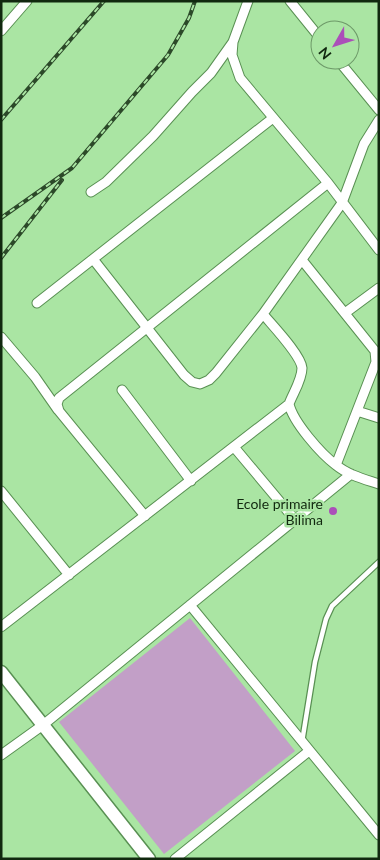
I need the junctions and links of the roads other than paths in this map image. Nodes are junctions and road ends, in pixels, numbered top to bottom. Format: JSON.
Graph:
{"nodes":[{"id":1,"x":27,"y":1,"type":"edge"},
{"id":2,"x":248,"y":1,"type":"edge"},
{"id":3,"x":290,"y":1,"type":"edge"},
{"id":4,"x":310,"y":26,"type":"edge"},
{"id":5,"x":1,"y":31,"type":"edge"},
{"id":6,"x":234,"y":42,"type":"junction"},
{"id":7,"x":346,"y":70,"type":"edge"},
{"id":8,"x":379,"y":110,"type":"edge"},
{"id":9,"x":273,"y":118,"type":"junction"},
{"id":10,"x":379,"y":120,"type":"edge"},
{"id":11,"x":328,"y":184,"type":"junction"},
{"id":12,"x":91,"y":192,"type":"dead end"},
{"id":13,"x":342,"y":203,"type":"junction"},
{"id":14,"x":379,"y":250,"type":"edge"},
{"id":15,"x":93,"y":259,"type":"junction"},
{"id":16,"x":302,"y":260,"type":"junction"},
{"id":17,"x":379,"y":288,"type":"edge"},
{"id":18,"x":38,"y":303,"type":"dead end"},
{"id":19,"x":345,"y":313,"type":"junction"},
{"id":20,"x":263,"y":314,"type":"junction"},
{"id":21,"x":147,"y":328,"type":"junction"},
{"id":22,"x":1,"y":337,"type":"edge"},
{"id":23,"x":122,"y":390,"type":"dead end"},
{"id":24,"x":288,"y":404,"type":"junction"},
{"id":25,"x":59,"y":411,"type":"junction"},
{"id":26,"x":357,"y":411,"type":"junction"},
{"id":27,"x":379,"y":418,"type":"edge"},
{"id":28,"x":234,"y":447,"type":"junction"},
{"id":29,"x":336,"y":465,"type":"junction"},
{"id":30,"x":350,"y":474,"type":"junction"},
{"id":31,"x":191,"y":481,"type":"junction"},
{"id":32,"x":379,"y":484,"type":"edge"},
{"id":33,"x":1,"y":491,"type":"edge"},
{"id":34,"x":145,"y":516,"type":"junction"},
{"id":35,"x":296,"y":521,"type":"junction"},
{"id":36,"x":379,"y":562,"type":"edge"},
{"id":37,"x":69,"y":575,"type":"junction"},
{"id":38,"x":190,"y":605,"type":"junction"},
{"id":39,"x":1,"y":627,"type":"edge"},
{"id":40,"x":1,"y":672,"type":"edge"},
{"id":41,"x":44,"y":725,"type":"junction"},
{"id":42,"x":302,"y":743,"type":"junction"},
{"id":43,"x":309,"y":751,"type":"junction"},
{"id":44,"x":1,"y":755,"type":"edge"},
{"id":45,"x":379,"y":835,"type":"edge"},
{"id":46,"x":149,"y":859,"type":"edge"},
{"id":47,"x":175,"y":859,"type":"edge"}],
"edges":[{"from":1,"to":5,"type":"street"},
{"from":2,"to":6,"type":"street"},
{"from":3,"to":4,"type":"street"},
{"from":6,"to":9,"type":"street"},
{"from":6,"to":12,"type":"street"},
{"from":7,"to":8,"type":"street"},
{"from":9,"to":11,"type":"street"},
{"from":9,"to":15,"type":"street"},
{"from":10,"to":13,"type":"street"},
{"from":11,"to":13,"type":"street"},
{"from":11,"to":21,"type":"street"},
{"from":13,"to":14,"type":"street"},
{"from":13,"to":16,"type":"street"},
{"from":15,"to":18,"type":"street"},
{"from":15,"to":21,"type":"street"},
{"from":16,"to":19,"type":"street"},
{"from":16,"to":20,"type":"street"},
{"from":17,"to":19,"type":"street"},
{"from":19,"to":26,"type":"street"},
{"from":20,"to":21,"type":"street"},
{"from":20,"to":24,"type":"street"},
{"from":21,"to":25,"type":"street"},
{"from":22,"to":25,"type":"street"},
{"from":23,"to":31,"type":"street"},
{"from":24,"to":28,"type":"street"},
{"from":24,"to":29,"type":"street"},
{"from":25,"to":34,"type":"street"},
{"from":26,"to":27,"type":"street"},
{"from":26,"to":29,"type":"street"},
{"from":28,"to":31,"type":"street"},
{"from":28,"to":35,"type":"street"},
{"from":29,"to":30,"type":"street"},
{"from":30,"to":32,"type":"street"},
{"from":30,"to":35,"type":"street"},
{"from":31,"to":34,"type":"street"},
{"from":33,"to":37,"type":"street"},
{"from":34,"to":37,"type":"street"},
{"from":35,"to":38,"type":"street"},
{"from":36,"to":42,"type":"lane"},
{"from":37,"to":39,"type":"street"},
{"from":38,"to":41,"type":"street"},
{"from":38,"to":42,"type":"street"},
{"from":40,"to":41,"type":"street"},
{"from":41,"to":44,"type":"street"},
{"from":41,"to":46,"type":"street"},
{"from":42,"to":43,"type":"street"},
{"from":43,"to":45,"type":"street"},
{"from":43,"to":47,"type":"street"}]}
